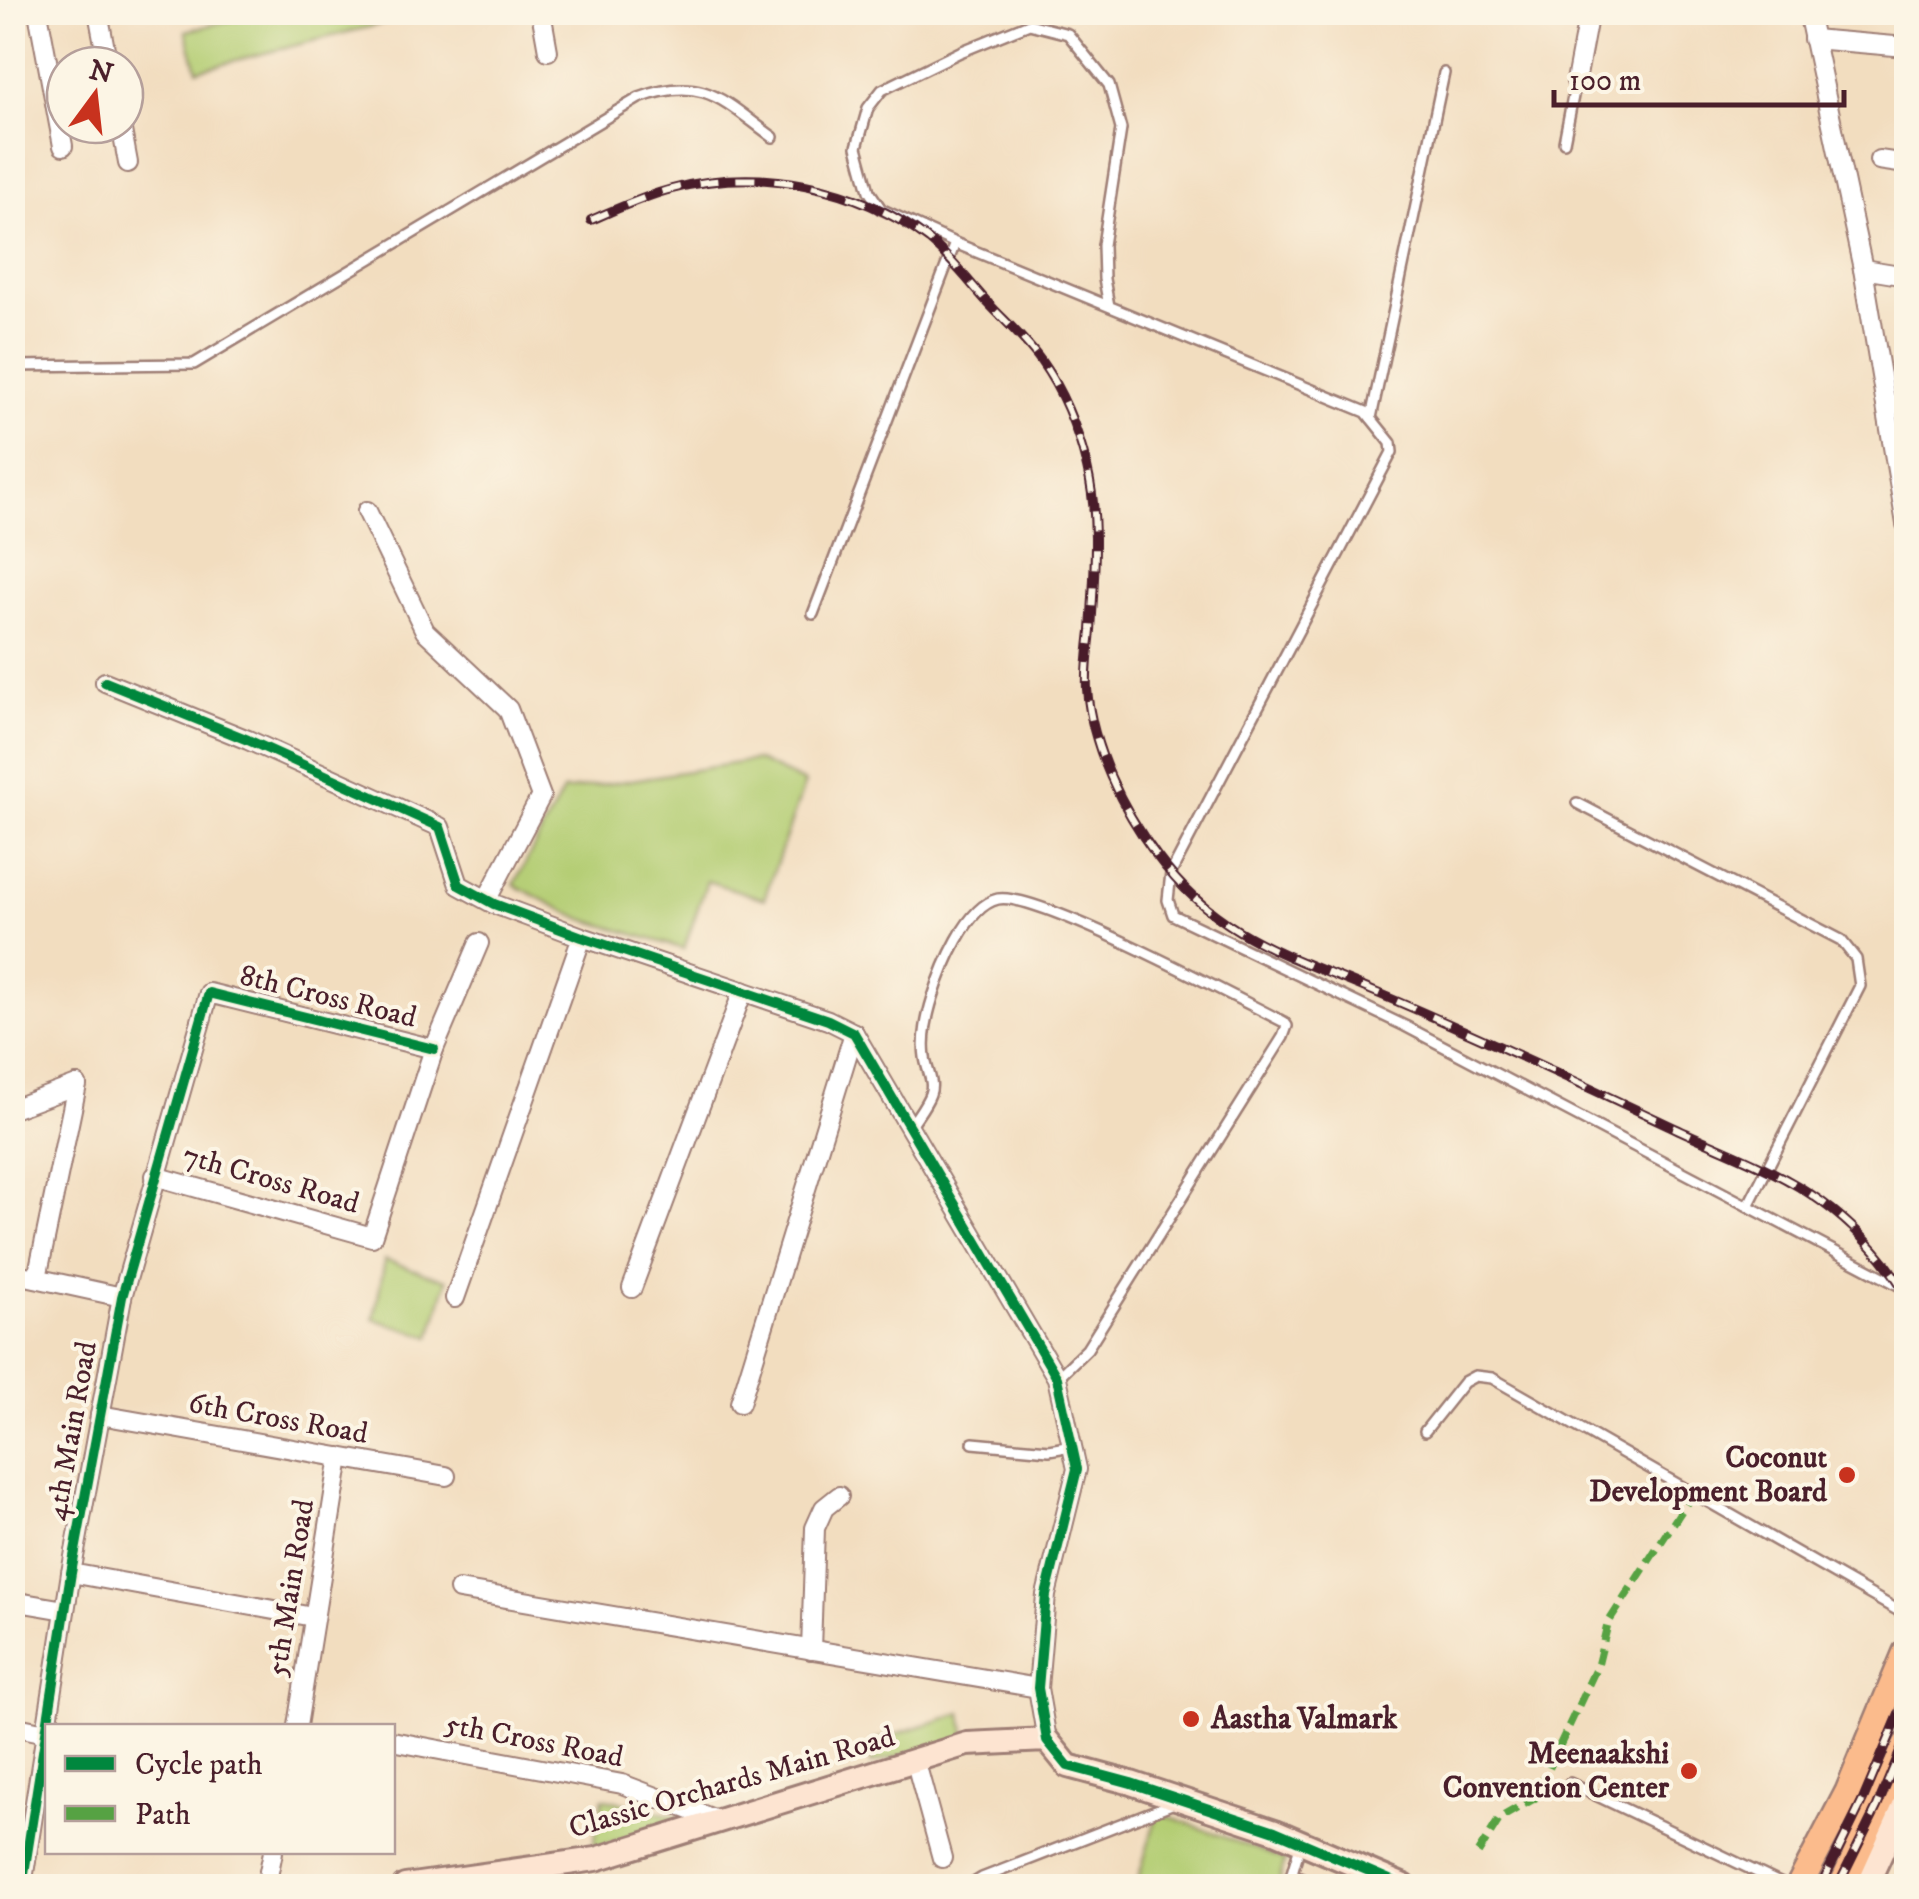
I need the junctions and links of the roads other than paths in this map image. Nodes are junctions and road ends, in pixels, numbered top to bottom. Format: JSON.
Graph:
{"nodes":[{"id":1,"x":38,"y":12,"type":"edge"},
{"id":2,"x":98,"y":12,"type":"edge"},
{"id":3,"x":541,"y":12,"type":"edge"},
{"id":4,"x":1589,"y":12,"type":"edge"},
{"id":5,"x":1808,"y":12,"type":"edge"},
{"id":6,"x":1813,"y":39,"type":"junction"},
{"id":7,"x":104,"y":45,"type":"edge"},
{"id":8,"x":1906,"y":47,"type":"edge"},
{"id":9,"x":548,"y":51,"type":"dead end"},
{"id":10,"x":1444,"y":73,"type":"dead end"},
{"id":11,"x":1576,"y":81,"type":"joint"},
{"id":12,"x":772,"y":137,"type":"dead end"},
{"id":13,"x":1564,"y":142,"type":"dead end"},
{"id":14,"x":124,"y":145,"type":"edge"},
{"id":15,"x":63,"y":146,"type":"dead end"},
{"id":16,"x":1879,"y":160,"type":"dead end"},
{"id":17,"x":128,"y":163,"type":"dead end"},
{"id":18,"x":1906,"y":164,"type":"edge"},
{"id":19,"x":955,"y":243,"type":"junction"},
{"id":20,"x":1863,"y":270,"type":"junction"},
{"id":21,"x":1906,"y":276,"type":"edge"},
{"id":22,"x":1109,"y":306,"type":"junction"},
{"id":23,"x":12,"y":366,"type":"edge"},
{"id":24,"x":1886,"y":403,"type":"junction"},
{"id":25,"x":1906,"y":406,"type":"edge"},
{"id":26,"x":1371,"y":418,"type":"junction"},
{"id":27,"x":366,"y":511,"type":"dead end"},
{"id":28,"x":1906,"y":524,"type":"edge"},
{"id":29,"x":813,"y":614,"type":"dead end"},
{"id":30,"x":105,"y":682,"type":"dead end"},
{"id":31,"x":1577,"y":803,"type":"dead end"},
{"id":32,"x":486,"y":899,"type":"junction"},
{"id":33,"x":582,"y":937,"type":"junction"},
{"id":34,"x":478,"y":943,"type":"dead end"},
{"id":35,"x":743,"y":991,"type":"junction"},
{"id":36,"x":209,"y":993,"type":"joint"},
{"id":37,"x":854,"y":1033,"type":"junction"},
{"id":38,"x":434,"y":1049,"type":"junction"},
{"id":39,"x":12,"y":1109,"type":"edge"},
{"id":40,"x":910,"y":1127,"type":"junction"},
{"id":41,"x":155,"y":1176,"type":"junction"},
{"id":42,"x":1748,"y":1206,"type":"junction"},
{"id":43,"x":12,"y":1273,"type":"edge"},
{"id":44,"x":37,"y":1278,"type":"junction"},
{"id":45,"x":632,"y":1288,"type":"dead end"},
{"id":46,"x":1906,"y":1288,"type":"edge"},
{"id":47,"x":122,"y":1296,"type":"junction"},
{"id":48,"x":455,"y":1298,"type":"dead end"},
{"id":49,"x":1057,"y":1378,"type":"junction"},
{"id":50,"x":740,"y":1402,"type":"dead end"},
{"id":51,"x":100,"y":1415,"type":"junction"},
{"id":52,"x":1425,"y":1430,"type":"dead end"},
{"id":53,"x":973,"y":1443,"type":"dead end"},
{"id":54,"x":1072,"y":1446,"type":"junction"},
{"id":55,"x":340,"y":1457,"type":"junction"},
{"id":56,"x":446,"y":1476,"type":"dead end"},
{"id":57,"x":839,"y":1496,"type":"dead end"},
{"id":58,"x":71,"y":1574,"type":"junction"},
{"id":59,"x":459,"y":1590,"type":"dead end"},
{"id":60,"x":12,"y":1601,"type":"edge"},
{"id":61,"x":65,"y":1610,"type":"junction"},
{"id":62,"x":1906,"y":1616,"type":"edge"},
{"id":63,"x":313,"y":1617,"type":"junction"},
{"id":64,"x":811,"y":1650,"type":"junction"},
{"id":65,"x":1906,"y":1652,"type":"edge"},
{"id":66,"x":1038,"y":1688,"type":"junction"},
{"id":67,"x":47,"y":1724,"type":"edge"},
{"id":68,"x":302,"y":1724,"type":"edge"},
{"id":69,"x":12,"y":1726,"type":"edge"},
{"id":70,"x":45,"y":1732,"type":"edge"},
{"id":71,"x":45,"y":1738,"type":"edge"},
{"id":72,"x":1047,"y":1740,"type":"junction"},
{"id":73,"x":395,"y":1743,"type":"edge"},
{"id":74,"x":1015,"y":1743,"type":"junction"},
{"id":75,"x":1906,"y":1745,"type":"edge"},
{"id":76,"x":919,"y":1774,"type":"junction"},
{"id":77,"x":1570,"y":1783,"type":"dead end"},
{"id":78,"x":1181,"y":1800,"type":"junction"},
{"id":79,"x":1898,"y":1807,"type":"edge"},
{"id":80,"x":718,"y":1821,"type":"junction"},
{"id":81,"x":1301,"y":1842,"type":"junction"},
{"id":82,"x":272,"y":1854,"type":"edge"},
{"id":83,"x":942,"y":1858,"type":"dead end"},
{"id":84,"x":1292,"y":1874,"type":"junction"},
{"id":85,"x":22,"y":1886,"type":"edge"},
{"id":86,"x":266,"y":1886,"type":"edge"},
{"id":87,"x":405,"y":1886,"type":"edge"},
{"id":88,"x":513,"y":1886,"type":"edge"},
{"id":89,"x":969,"y":1886,"type":"edge"},
{"id":90,"x":1288,"y":1886,"type":"edge"},
{"id":91,"x":1322,"y":1886,"type":"edge"},
{"id":92,"x":1404,"y":1886,"type":"edge"},
{"id":93,"x":1786,"y":1886,"type":"edge"},
{"id":94,"x":1799,"y":1886,"type":"edge"},
{"id":95,"x":1842,"y":1886,"type":"edge"},
{"id":96,"x":1866,"y":1886,"type":"edge"}],
"edges":[{"from":1,"to":15,"type":"street"},
{"from":2,"to":7,"type":"street"},
{"from":3,"to":9,"type":"street"},
{"from":4,"to":11,"type":"street"},
{"from":5,"to":6,"type":"street"},
{"from":6,"to":8,"type":"street"},
{"from":6,"to":20,"type":"street"},
{"from":10,"to":26,"type":"lane"},
{"from":11,"to":13,"type":"lane"},
{"from":12,"to":23,"type":"lane"},
{"from":14,"to":17,"type":"street"},
{"from":16,"to":18,"type":"street"},
{"from":19,"to":22,"type":"lane"},
{"from":19,"to":22,"type":"lane"},
{"from":19,"to":29,"type":"lane"},
{"from":20,"to":21,"type":"street"},
{"from":20,"to":24,"type":"street"},
{"from":22,"to":26,"type":"lane"},
{"from":24,"to":25,"type":"street"},
{"from":24,"to":28,"type":"street"},
{"from":26,"to":42,"type":"lane"},
{"from":27,"to":32,"type":"street"},
{"from":30,"to":32,"type":"street"},
{"from":31,"to":42,"type":"lane"},
{"from":32,"to":33,"type":"street"},
{"from":33,"to":35,"type":"street"},
{"from":33,"to":48,"type":"street"},
{"from":34,"to":38,"type":"street"},
{"from":35,"to":37,"type":"street"},
{"from":35,"to":45,"type":"street"},
{"from":36,"to":38,"type":"street","name":"8th Cross Road"},
{"from":36,"to":41,"type":"street","name":"4th Main Road"},
{"from":37,"to":40,"type":"street"},
{"from":37,"to":50,"type":"street"},
{"from":38,"to":41,"type":"street","name":"7th Cross Road"},
{"from":39,"to":44,"type":"street"},
{"from":40,"to":49,"type":"street"},
{"from":40,"to":49,"type":"lane"},
{"from":41,"to":47,"type":"street","name":"4th Main Road"},
{"from":42,"to":46,"type":"lane"},
{"from":43,"to":44,"type":"street"},
{"from":44,"to":47,"type":"street"},
{"from":47,"to":51,"type":"street","name":"4th Main Road"},
{"from":49,"to":54,"type":"street"},
{"from":51,"to":55,"type":"street","name":"6th Cross Road"},
{"from":51,"to":58,"type":"street","name":"4th Main Road"},
{"from":52,"to":62,"type":"lane"},
{"from":53,"to":54,"type":"lane"},
{"from":54,"to":66,"type":"street"},
{"from":55,"to":56,"type":"street","name":"6th Cross Road"},
{"from":55,"to":63,"type":"street","name":"5th Main Road"},
{"from":57,"to":64,"type":"street"},
{"from":58,"to":61,"type":"street","name":"4th Main Road"},
{"from":58,"to":63,"type":"street"},
{"from":59,"to":64,"type":"street"},
{"from":60,"to":61,"type":"street"},
{"from":61,"to":67,"type":"street","name":"4th Main Road"},
{"from":63,"to":68,"type":"street","name":"5th Main Road"},
{"from":64,"to":66,"type":"street"},
{"from":65,"to":94,"type":"main road"},
{"from":66,"to":72,"type":"street"},
{"from":69,"to":70,"type":"street"},
{"from":71,"to":85,"type":"street","name":"4th Main Road"},
{"from":72,"to":74,"type":"street","name":"Classic Orchards Main Road"},
{"from":72,"to":78,"type":"street"},
{"from":73,"to":80,"type":"street","name":"5th Cross Road"},
{"from":74,"to":76,"type":"street","name":"Classic Orchards Main Road"},
{"from":74,"to":80,"type":"street","name":"Classic Orchards Main Road"},
{"from":75,"to":79,"type":"main road"},
{"from":76,"to":83,"type":"street"},
{"from":76,"to":88,"type":"street","name":"Classic Orchards Main Road"},
{"from":77,"to":93,"type":"lane"},
{"from":78,"to":81,"type":"street"},
{"from":78,"to":89,"type":"lane"},
{"from":79,"to":95,"type":"main road"},
{"from":79,"to":96,"type":"street"},
{"from":80,"to":87,"type":"street","name":"Classic Orchards Main Road"},
{"from":81,"to":84,"type":"lane"},
{"from":81,"to":92,"type":"street"},
{"from":82,"to":86,"type":"street"},
{"from":84,"to":90,"type":"lane"},
{"from":84,"to":91,"type":"lane"}]}
